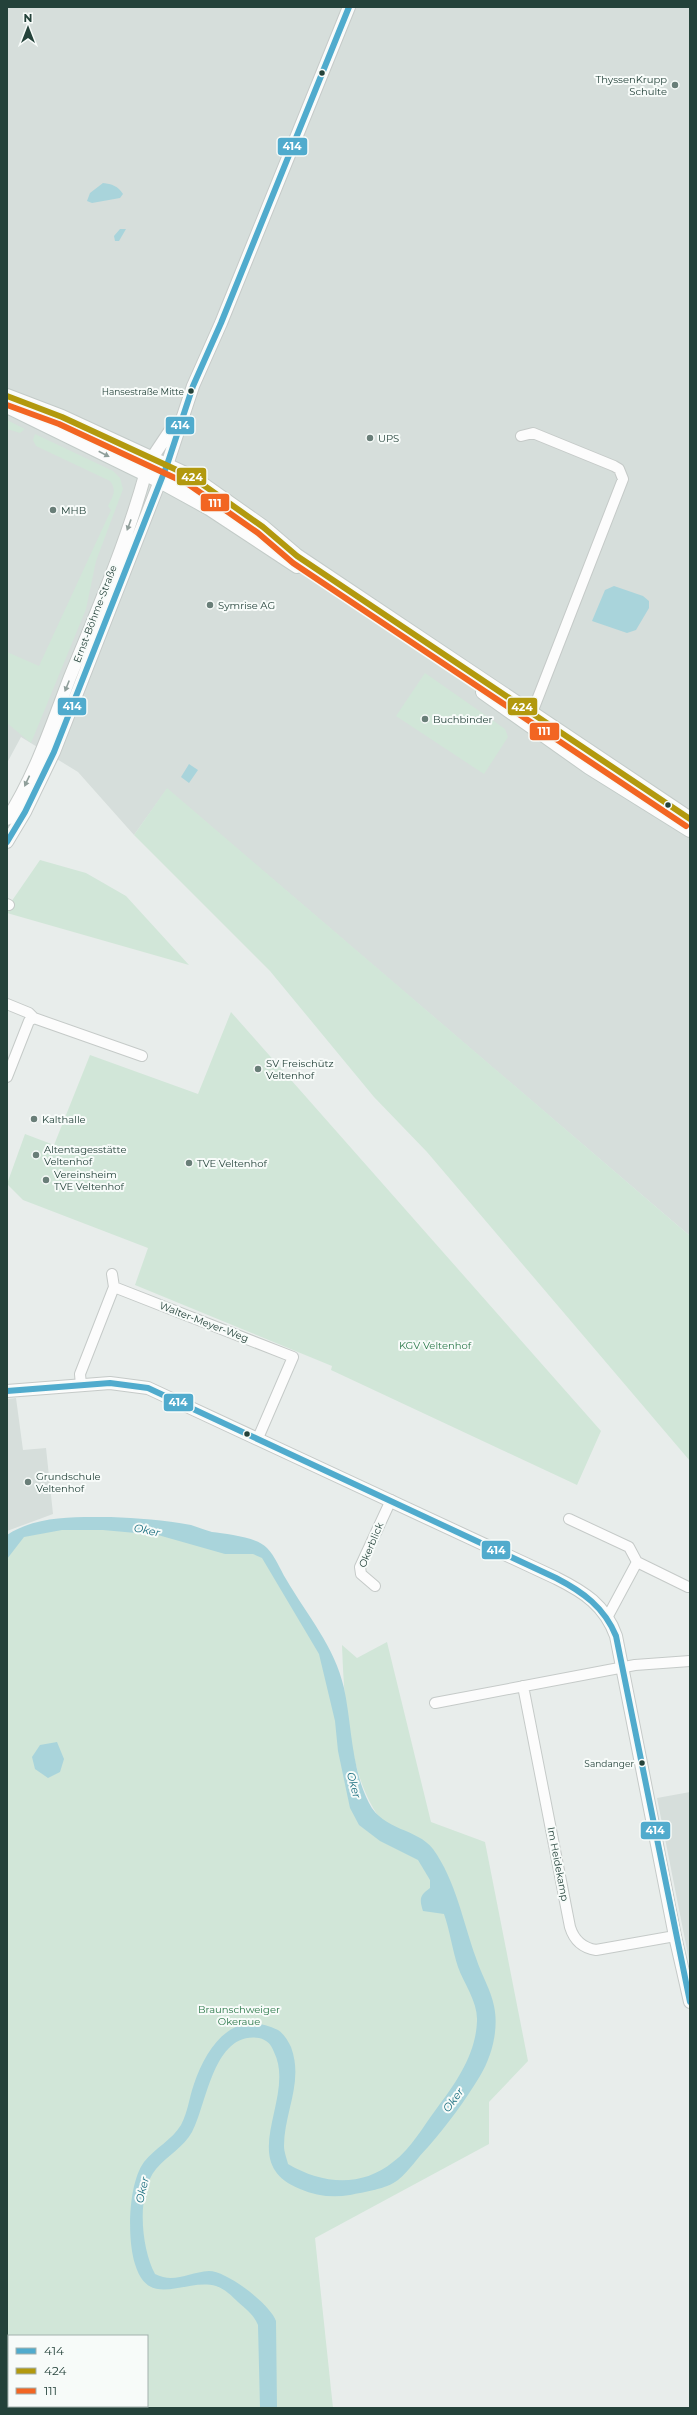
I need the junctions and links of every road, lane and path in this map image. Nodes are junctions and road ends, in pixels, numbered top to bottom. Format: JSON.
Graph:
{"nodes":[{"id":1,"x":349,"y":7,"type":"edge"},
{"id":2,"x":7,"y":396,"type":"edge"},
{"id":3,"x":7,"y":406,"type":"edge"},
{"id":4,"x":183,"y":411,"type":"junction"},
{"id":5,"x":521,"y":436,"type":"dead end"},
{"id":6,"x":152,"y":458,"type":"junction"},
{"id":7,"x":167,"y":465,"type":"junction"},
{"id":8,"x":145,"y":474,"type":"junction"},
{"id":9,"x":160,"y":481,"type":"junction"},
{"id":10,"x":530,"y":719,"type":"junction"},
{"id":11,"x":7,"y":819,"type":"edge"},
{"id":12,"x":690,"y":819,"type":"edge"},
{"id":13,"x":690,"y":830,"type":"edge"},
{"id":14,"x":7,"y":842,"type":"edge"},
{"id":15,"x":7,"y":1004,"type":"edge"},
{"id":16,"x":34,"y":1018,"type":"junction"},
{"id":17,"x":142,"y":1056,"type":"dead end"},
{"id":18,"x":7,"y":1077,"type":"edge"},
{"id":19,"x":112,"y":1274,"type":"dead end"},
{"id":20,"x":114,"y":1287,"type":"junction"},
{"id":21,"x":81,"y":1385,"type":"junction"},
{"id":22,"x":7,"y":1391,"type":"edge"},
{"id":23,"x":258,"y":1438,"type":"junction"},
{"id":24,"x":391,"y":1500,"type":"junction"},
{"id":25,"x":569,"y":1519,"type":"dead end"},
{"id":26,"x":637,"y":1562,"type":"junction"},
{"id":27,"x":375,"y":1586,"type":"dead end"},
{"id":28,"x":688,"y":1587,"type":"dead end"},
{"id":29,"x":608,"y":1616,"type":"junction"},
{"id":30,"x":690,"y":1661,"type":"edge"},
{"id":31,"x":623,"y":1667,"type":"junction"},
{"id":32,"x":523,"y":1686,"type":"junction"},
{"id":33,"x":435,"y":1703,"type":"dead end"},
{"id":34,"x":675,"y":1936,"type":"junction"},
{"id":35,"x":690,"y":2002,"type":"edge"}],
"edges":[{"from":1,"to":4,"type":"street","name":"Ernst-Böhme-Straße"},
{"from":2,"to":6,"type":"main road"},
{"from":3,"to":8,"type":"main road","one_way":true},
{"from":4,"to":6,"type":"street","name":"Ernst-Böhme-Straße"},
{"from":4,"to":7,"type":"street","name":"Ernst-Böhme-Straße"},
{"from":5,"to":10,"type":"street"},
{"from":6,"to":7,"type":"main road"},
{"from":6,"to":8,"type":"main road","name":"Ernst-Böhme-Straße"},
{"from":7,"to":9,"type":"main road","name":"Ernst-Böhme-Straße"},
{"from":7,"to":10,"type":"main road"},
{"from":8,"to":9,"type":"main road"},
{"from":8,"to":11,"type":"street","name":"Ernst-Böhme-Straße","one_way":true},
{"from":9,"to":10,"type":"main road"},
{"from":9,"to":14,"type":"street","name":"Ernst-Böhme-Straße"},
{"from":10,"to":12,"type":"main road"},
{"from":10,"to":13,"type":"main road"},
{"from":15,"to":16,"type":"street"},
{"from":16,"to":17,"type":"street"},
{"from":16,"to":18,"type":"street"},
{"from":19,"to":20,"type":"street"},
{"from":20,"to":21,"type":"street"},
{"from":20,"to":23,"type":"street","name":"Walter-Meyer-Weg"},
{"from":21,"to":22,"type":"street"},
{"from":21,"to":23,"type":"street"},
{"from":23,"to":24,"type":"street"},
{"from":24,"to":27,"type":"street","name":"Okerblick"},
{"from":24,"to":29,"type":"street"},
{"from":25,"to":26,"type":"street"},
{"from":26,"to":28,"type":"street"},
{"from":26,"to":29,"type":"street"},
{"from":29,"to":31,"type":"street"},
{"from":30,"to":31,"type":"street"},
{"from":31,"to":32,"type":"street"},
{"from":31,"to":34,"type":"street"},
{"from":32,"to":33,"type":"street"},
{"from":32,"to":34,"type":"street","name":"Im Heidekamp"},
{"from":34,"to":35,"type":"street"}]}
